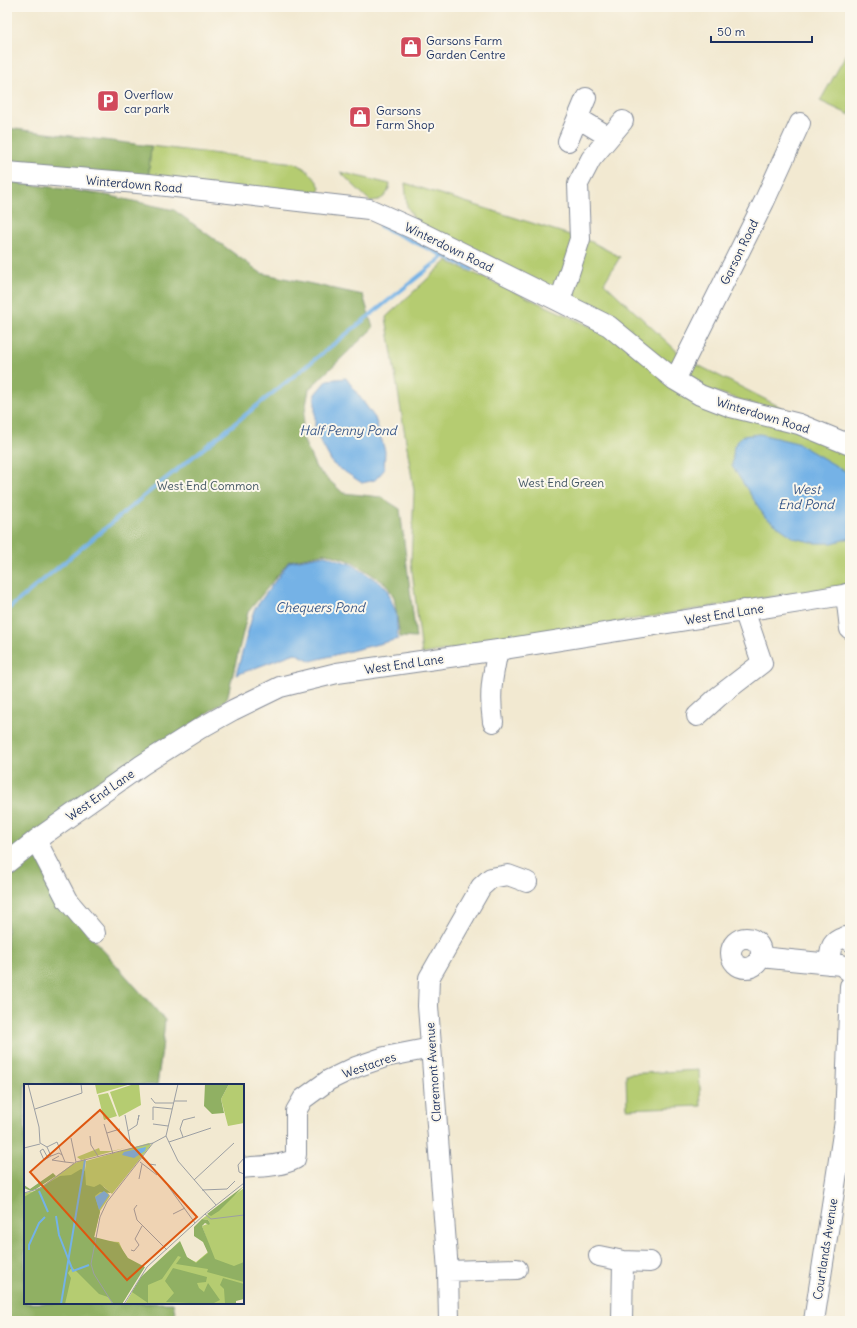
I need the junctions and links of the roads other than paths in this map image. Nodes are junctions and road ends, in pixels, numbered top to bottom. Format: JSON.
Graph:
{"nodes":[{"id":1,"x":586,"y":98,"type":"dead end"},
{"id":2,"x":578,"y":118,"type":"junction"},
{"id":3,"x":623,"y":121,"type":"dead end"},
{"id":4,"x":800,"y":123,"type":"dead end"},
{"id":5,"x":609,"y":137,"type":"junction"},
{"id":6,"x":568,"y":141,"type":"dead end"},
{"id":7,"x":7,"y":172,"type":"edge"},
{"id":8,"x":560,"y":301,"type":"junction"},
{"id":9,"x":675,"y":380,"type":"junction"},
{"id":10,"x":849,"y":441,"type":"edge"},
{"id":11,"x":848,"y":594,"type":"edge"},
{"id":12,"x":744,"y":610,"type":"junction"},
{"id":13,"x":850,"y":629,"type":"edge"},
{"id":14,"x":498,"y":650,"type":"junction"},
{"id":15,"x":697,"y":716,"type":"dead end"},
{"id":16,"x":493,"y":722,"type":"dead end"},
{"id":17,"x":36,"y":840,"type":"junction"},
{"id":18,"x":7,"y":863,"type":"edge"},
{"id":19,"x":527,"y":882,"type":"dead end"},
{"id":20,"x":95,"y":933,"type":"dead end"},
{"id":21,"x":850,"y":940,"type":"edge"},
{"id":22,"x":760,"y":957,"type":"dead end"},
{"id":23,"x":829,"y":964,"type":"junction"},
{"id":24,"x":850,"y":972,"type":"edge"},
{"id":25,"x":850,"y":986,"type":"edge"},
{"id":26,"x":431,"y":1048,"type":"junction"},
{"id":27,"x":244,"y":1168,"type":"edge"},
{"id":28,"x":599,"y":1256,"type":"dead end"},
{"id":29,"x":623,"y":1261,"type":"junction"},
{"id":30,"x":650,"y":1262,"type":"dead end"},
{"id":31,"x":517,"y":1269,"type":"dead end"},
{"id":32,"x":448,"y":1271,"type":"junction"},
{"id":33,"x":449,"y":1321,"type":"edge"},
{"id":34,"x":622,"y":1321,"type":"edge"},
{"id":35,"x":814,"y":1321,"type":"edge"}],
"edges":[{"from":1,"to":2,"type":"street"},
{"from":2,"to":5,"type":"street"},
{"from":2,"to":6,"type":"street"},
{"from":3,"to":5,"type":"street"},
{"from":4,"to":9,"type":"street","name":"Garson Road"},
{"from":5,"to":8,"type":"street"},
{"from":7,"to":8,"type":"street","name":"Winterdown Road"},
{"from":8,"to":9,"type":"street","name":"Winterdown Road"},
{"from":9,"to":10,"type":"street","name":"Winterdown Road"},
{"from":11,"to":12,"type":"street","name":"West End Lane"},
{"from":11,"to":13,"type":"street"},
{"from":12,"to":14,"type":"street","name":"West End Lane"},
{"from":12,"to":15,"type":"street"},
{"from":14,"to":16,"type":"street"},
{"from":14,"to":17,"type":"street","name":"West End Lane"},
{"from":17,"to":18,"type":"street","name":"West End Lane"},
{"from":17,"to":20,"type":"street"},
{"from":19,"to":26,"type":"street","name":"Claremont Avenue"},
{"from":21,"to":23,"type":"street"},
{"from":22,"to":23,"type":"street"},
{"from":23,"to":24,"type":"street"},
{"from":25,"to":35,"type":"street","name":"Courtlands Avenue"},
{"from":26,"to":27,"type":"street","name":"Westacres"},
{"from":26,"to":32,"type":"street","name":"Claremont Avenue"},
{"from":28,"to":29,"type":"street"},
{"from":29,"to":30,"type":"street"},
{"from":29,"to":34,"type":"street"},
{"from":31,"to":32,"type":"street"},
{"from":32,"to":33,"type":"street","name":"Claremont Avenue"}]}
